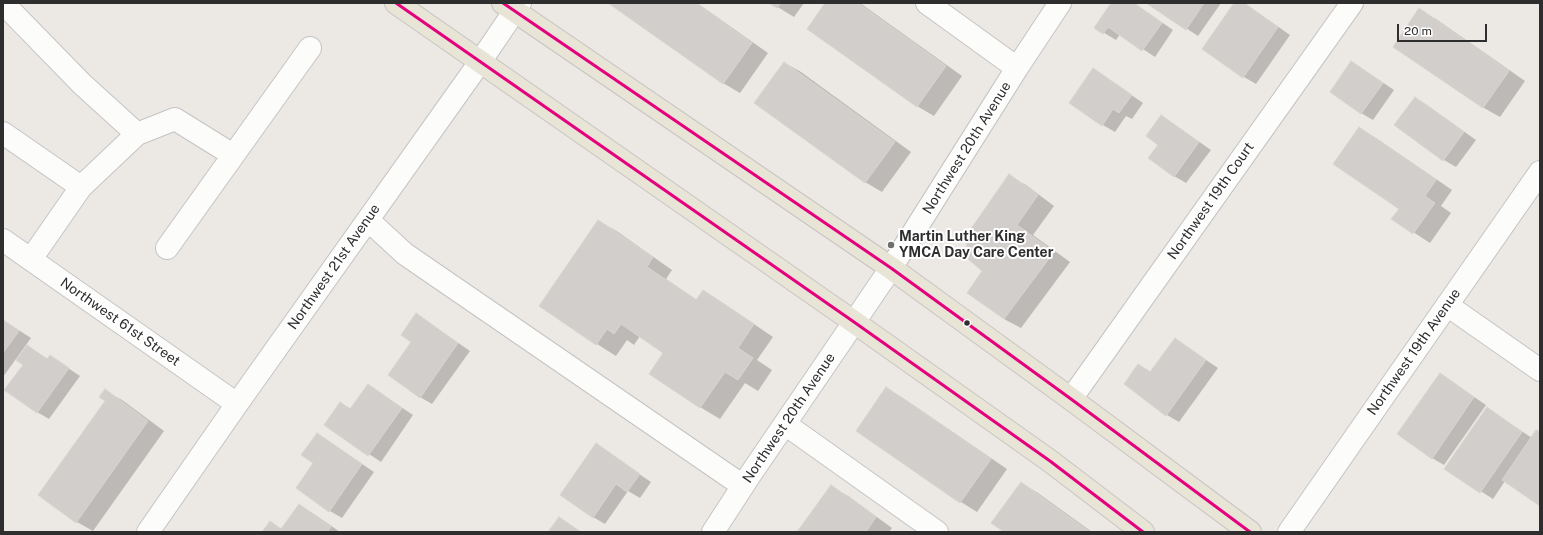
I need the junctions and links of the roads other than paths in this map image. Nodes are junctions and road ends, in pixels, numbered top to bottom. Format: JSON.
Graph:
{"nodes":[{"id":1,"x":3,"y":3,"type":"edge"},
{"id":2,"x":396,"y":3,"type":"edge"},
{"id":3,"x":927,"y":3,"type":"edge"},
{"id":4,"x":1060,"y":3,"type":"edge"},
{"id":5,"x":1352,"y":3,"type":"edge"},
{"id":6,"x":513,"y":6,"type":"edge"},
{"id":7,"x":310,"y":48,"type":"dead end"},
{"id":8,"x":480,"y":62,"type":"junction"},
{"id":9,"x":1017,"y":68,"type":"junction"},
{"id":10,"x":3,"y":133,"type":"edge"},
{"id":11,"x":137,"y":134,"type":"junction"},
{"id":12,"x":233,"y":155,"type":"junction"},
{"id":13,"x":1540,"y":172,"type":"edge"},
{"id":14,"x":81,"y":187,"type":"junction"},
{"id":15,"x":368,"y":220,"type":"junction"},
{"id":16,"x":3,"y":240,"type":"edge"},
{"id":17,"x":167,"y":248,"type":"dead end"},
{"id":18,"x":31,"y":259,"type":"junction"},
{"id":19,"x":891,"y":268,"type":"junction"},
{"id":20,"x":1447,"y":305,"type":"junction"},
{"id":21,"x":854,"y":322,"type":"junction"},
{"id":22,"x":1540,"y":370,"type":"edge"},
{"id":23,"x":1071,"y":399,"type":"junction"},
{"id":24,"x":237,"y":404,"type":"junction"},
{"id":25,"x":785,"y":424,"type":"junction"},
{"id":26,"x":743,"y":486,"type":"junction"},
{"id":27,"x":148,"y":532,"type":"edge"},
{"id":28,"x":713,"y":532,"type":"edge"},
{"id":29,"x":937,"y":532,"type":"edge"},
{"id":30,"x":1143,"y":532,"type":"edge"},
{"id":31,"x":1250,"y":532,"type":"edge"},
{"id":32,"x":1289,"y":532,"type":"edge"}],
"edges":[{"from":1,"to":11,"type":"street"},
{"from":2,"to":8,"type":"main road"},
{"from":3,"to":9,"type":"street"},
{"from":4,"to":9,"type":"street","name":"Northwest 20th Avenue"},
{"from":5,"to":23,"type":"street","name":"Northwest 19th Court"},
{"from":6,"to":8,"type":"street","name":"Northwest 21st Avenue"},
{"from":6,"to":19,"type":"main road"},
{"from":7,"to":12,"type":"street"},
{"from":8,"to":15,"type":"street","name":"Northwest 21st Avenue"},
{"from":8,"to":21,"type":"main road"},
{"from":9,"to":19,"type":"street","name":"Northwest 20th Avenue"},
{"from":10,"to":14,"type":"street"},
{"from":11,"to":12,"type":"street"},
{"from":11,"to":14,"type":"street"},
{"from":12,"to":17,"type":"street"},
{"from":13,"to":20,"type":"street","name":"Northwest 19th Avenue"},
{"from":14,"to":18,"type":"street"},
{"from":15,"to":24,"type":"street","name":"Northwest 21st Avenue"},
{"from":15,"to":26,"type":"street"},
{"from":16,"to":18,"type":"street","name":"Northwest 61st Street"},
{"from":18,"to":24,"type":"street","name":"Northwest 61st Street"},
{"from":19,"to":21,"type":"street","name":"Northwest 20th Avenue"},
{"from":19,"to":23,"type":"main road"},
{"from":20,"to":22,"type":"street"},
{"from":20,"to":32,"type":"street","name":"Northwest 19th Avenue"},
{"from":21,"to":25,"type":"street","name":"Northwest 20th Avenue"},
{"from":21,"to":30,"type":"main road"},
{"from":23,"to":31,"type":"main road"},
{"from":24,"to":27,"type":"street","name":"Northwest 21st Avenue"},
{"from":25,"to":26,"type":"street","name":"Northwest 20th Avenue"},
{"from":25,"to":29,"type":"street"},
{"from":26,"to":28,"type":"street","name":"Northwest 20th Avenue"}]}
